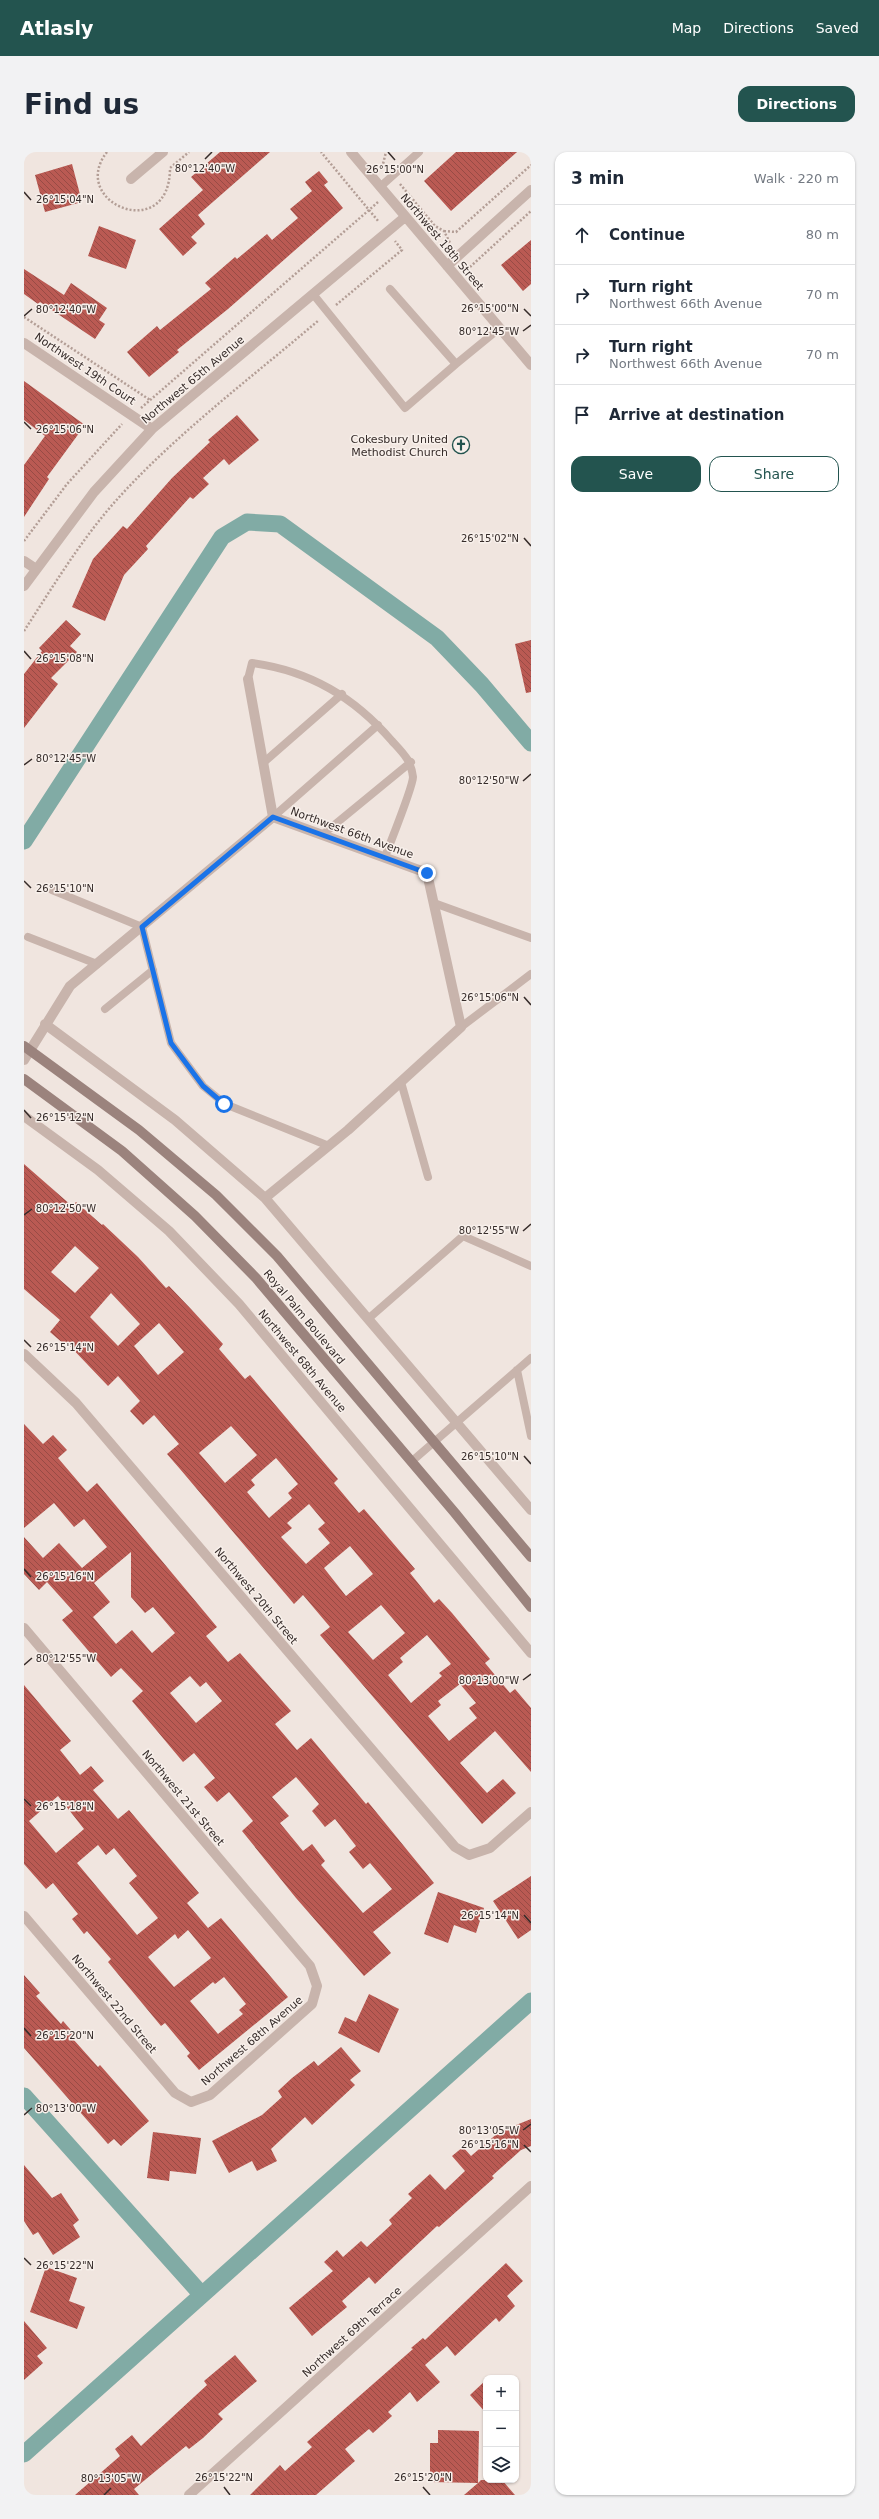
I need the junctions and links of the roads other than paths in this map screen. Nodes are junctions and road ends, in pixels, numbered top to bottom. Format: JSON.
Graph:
{"nodes":[{"id":1,"x":163,"y":152,"type":"edge"},
{"id":2,"x":351,"y":152,"type":"edge"},
{"id":3,"x":419,"y":152,"type":"edge"},
{"id":4,"x":131,"y":179,"type":"dead end"},
{"id":5,"x":380,"y":187,"type":"junction"},
{"id":6,"x":531,"y":190,"type":"edge"},
{"id":7,"x":404,"y":217,"type":"junction"},
{"id":8,"x":447,"y":266,"type":"junction"},
{"id":9,"x":390,"y":289,"type":"dead end"},
{"id":10,"x":313,"y":294,"type":"junction"},
{"id":11,"x":500,"y":328,"type":"junction"},
{"id":12,"x":24,"y":343,"type":"edge"},
{"id":13,"x":456,"y":364,"type":"junction"},
{"id":14,"x":531,"y":365,"type":"edge"},
{"id":15,"x":152,"y":429,"type":"junction"},
{"id":16,"x":24,"y":561,"type":"edge"},
{"id":17,"x":36,"y":568,"type":"junction"},
{"id":18,"x":24,"y":586,"type":"edge"},
{"id":19,"x":248,"y":679,"type":"joint"},
{"id":20,"x":342,"y":694,"type":"junction"},
{"id":21,"x":378,"y":725,"type":"junction"},
{"id":22,"x":411,"y":762,"type":"junction"},
{"id":23,"x":263,"y":763,"type":"junction"},
{"id":24,"x":273,"y":817,"type":"junction"},
{"id":25,"x":322,"y":835,"type":"junction"},
{"id":26,"x":385,"y":858,"type":"junction"},
{"id":27,"x":52,"y":890,"type":"dead end"},
{"id":28,"x":434,"y":903,"type":"junction"},
{"id":29,"x":142,"y":927,"type":"junction"},
{"id":30,"x":28,"y":937,"type":"dead end"},
{"id":31,"x":531,"y":938,"type":"edge"},
{"id":32,"x":97,"y":964,"type":"junction"},
{"id":33,"x":153,"y":970,"type":"junction"},
{"id":34,"x":531,"y":974,"type":"edge"},
{"id":35,"x":105,"y":1009,"type":"dead end"},
{"id":36,"x":46,"y":1024,"type":"junction"},
{"id":37,"x":461,"y":1027,"type":"junction"},
{"id":38,"x":27,"y":1048,"type":"edge"},
{"id":39,"x":24,"y":1060,"type":"edge"},
{"id":40,"x":24,"y":1079,"type":"edge"},
{"id":41,"x":401,"y":1082,"type":"junction"},
{"id":42,"x":24,"y":1116,"type":"edge"},
{"id":43,"x":329,"y":1146,"type":"junction"},
{"id":44,"x":428,"y":1177,"type":"dead end"},
{"id":45,"x":265,"y":1198,"type":"junction"},
{"id":46,"x":531,"y":1266,"type":"edge"},
{"id":47,"x":368,"y":1319,"type":"junction"},
{"id":48,"x":24,"y":1354,"type":"edge"},
{"id":49,"x":531,"y":1358,"type":"edge"},
{"id":50,"x":517,"y":1370,"type":"junction"},
{"id":51,"x":456,"y":1422,"type":"junction"},
{"id":52,"x":531,"y":1436,"type":"edge"},
{"id":53,"x":433,"y":1442,"type":"junction"},
{"id":54,"x":411,"y":1462,"type":"junction"},
{"id":55,"x":531,"y":1510,"type":"edge"},
{"id":56,"x":531,"y":1557,"type":"edge"},
{"id":57,"x":531,"y":1607,"type":"edge"},
{"id":58,"x":24,"y":1628,"type":"edge"},
{"id":59,"x":531,"y":1653,"type":"edge"},
{"id":60,"x":531,"y":1812,"type":"edge"},
{"id":61,"x":24,"y":1916,"type":"edge"},
{"id":62,"x":317,"y":1986,"type":"joint"},
{"id":63,"x":191,"y":2102,"type":"joint"},
{"id":64,"x":531,"y":2186,"type":"edge"},
{"id":65,"x":189,"y":2495,"type":"edge"}],
"edges":[{"from":1,"to":4,"type":"street"},
{"from":2,"to":5,"type":"street","name":"Northwest 18th Street"},
{"from":3,"to":5,"type":"lane"},
{"from":5,"to":7,"type":"street","name":"Northwest 18th Street"},
{"from":6,"to":8,"type":"street"},
{"from":7,"to":8,"type":"street","name":"Northwest 18th Street"},
{"from":7,"to":10,"type":"street","name":"Northwest 65th Avenue"},
{"from":8,"to":11,"type":"street","name":"Northwest 18th Street"},
{"from":9,"to":13,"type":"lane"},
{"from":10,"to":13,"type":"lane"},
{"from":10,"to":15,"type":"street","name":"Northwest 65th Avenue"},
{"from":11,"to":13,"type":"lane"},
{"from":11,"to":14,"type":"street","name":"Northwest 18th Street"},
{"from":12,"to":15,"type":"street","name":"Northwest 19th Court"},
{"from":15,"to":17,"type":"street","name":"Northwest 65th Avenue"},
{"from":16,"to":17,"type":"street"},
{"from":17,"to":18,"type":"street","name":"Northwest 65th Avenue"},
{"from":19,"to":20,"type":"lane"},
{"from":19,"to":23,"type":"street"},
{"from":20,"to":21,"type":"lane"},
{"from":20,"to":23,"type":"lane"},
{"from":21,"to":22,"type":"lane"},
{"from":21,"to":24,"type":"lane"},
{"from":22,"to":25,"type":"lane"},
{"from":22,"to":26,"type":"lane"},
{"from":23,"to":24,"type":"street"},
{"from":24,"to":25,"type":"street","name":"Northwest 66th Avenue"},
{"from":24,"to":29,"type":"street","name":"Northwest 66th Avenue"},
{"from":25,"to":26,"type":"street","name":"Northwest 66th Avenue"},
{"from":26,"to":28,"type":"street","name":"Northwest 66th Avenue"},
{"from":27,"to":29,"type":"lane"},
{"from":28,"to":31,"type":"lane"},
{"from":28,"to":37,"type":"street","name":"Northwest 66th Avenue"},
{"from":29,"to":32,"type":"street","name":"Northwest 66th Avenue"},
{"from":29,"to":33,"type":"lane"},
{"from":30,"to":32,"type":"lane"},
{"from":32,"to":36,"type":"street","name":"Northwest 66th Avenue"},
{"from":33,"to":35,"type":"lane"},
{"from":33,"to":43,"type":"lane"},
{"from":34,"to":37,"type":"lane"},
{"from":36,"to":38,"type":"street","name":"Northwest 66th Avenue"},
{"from":36,"to":45,"type":"street"},
{"from":37,"to":41,"type":"street"},
{"from":38,"to":39,"type":"street","name":"Northwest 66th Avenue"},
{"from":38,"to":53,"type":"main road","name":"Royal Palm Boulevard"},
{"from":40,"to":54,"type":"main road","name":"Royal Palm Boulevard"},
{"from":41,"to":43,"type":"street"},
{"from":41,"to":44,"type":"lane"},
{"from":42,"to":59,"type":"street","name":"Northwest 68th Avenue"},
{"from":43,"to":45,"type":"street"},
{"from":45,"to":47,"type":"street"},
{"from":46,"to":47,"type":"lane"},
{"from":47,"to":51,"type":"street"},
{"from":48,"to":60,"type":"street","name":"Northwest 20th Street"},
{"from":49,"to":50,"type":"lane"},
{"from":50,"to":51,"type":"lane"},
{"from":50,"to":52,"type":"lane"},
{"from":51,"to":53,"type":"lane"},
{"from":51,"to":55,"type":"street"},
{"from":53,"to":54,"type":"lane"},
{"from":53,"to":56,"type":"main road","name":"Royal Palm Boulevard"},
{"from":54,"to":57,"type":"main road","name":"Royal Palm Boulevard"},
{"from":58,"to":62,"type":"street","name":"Northwest 21st Street"},
{"from":61,"to":63,"type":"street","name":"Northwest 22nd Street"},
{"from":62,"to":63,"type":"street","name":"Northwest 68th Avenue"},
{"from":64,"to":65,"type":"street","name":"Northwest 69th Terrace"}]}
